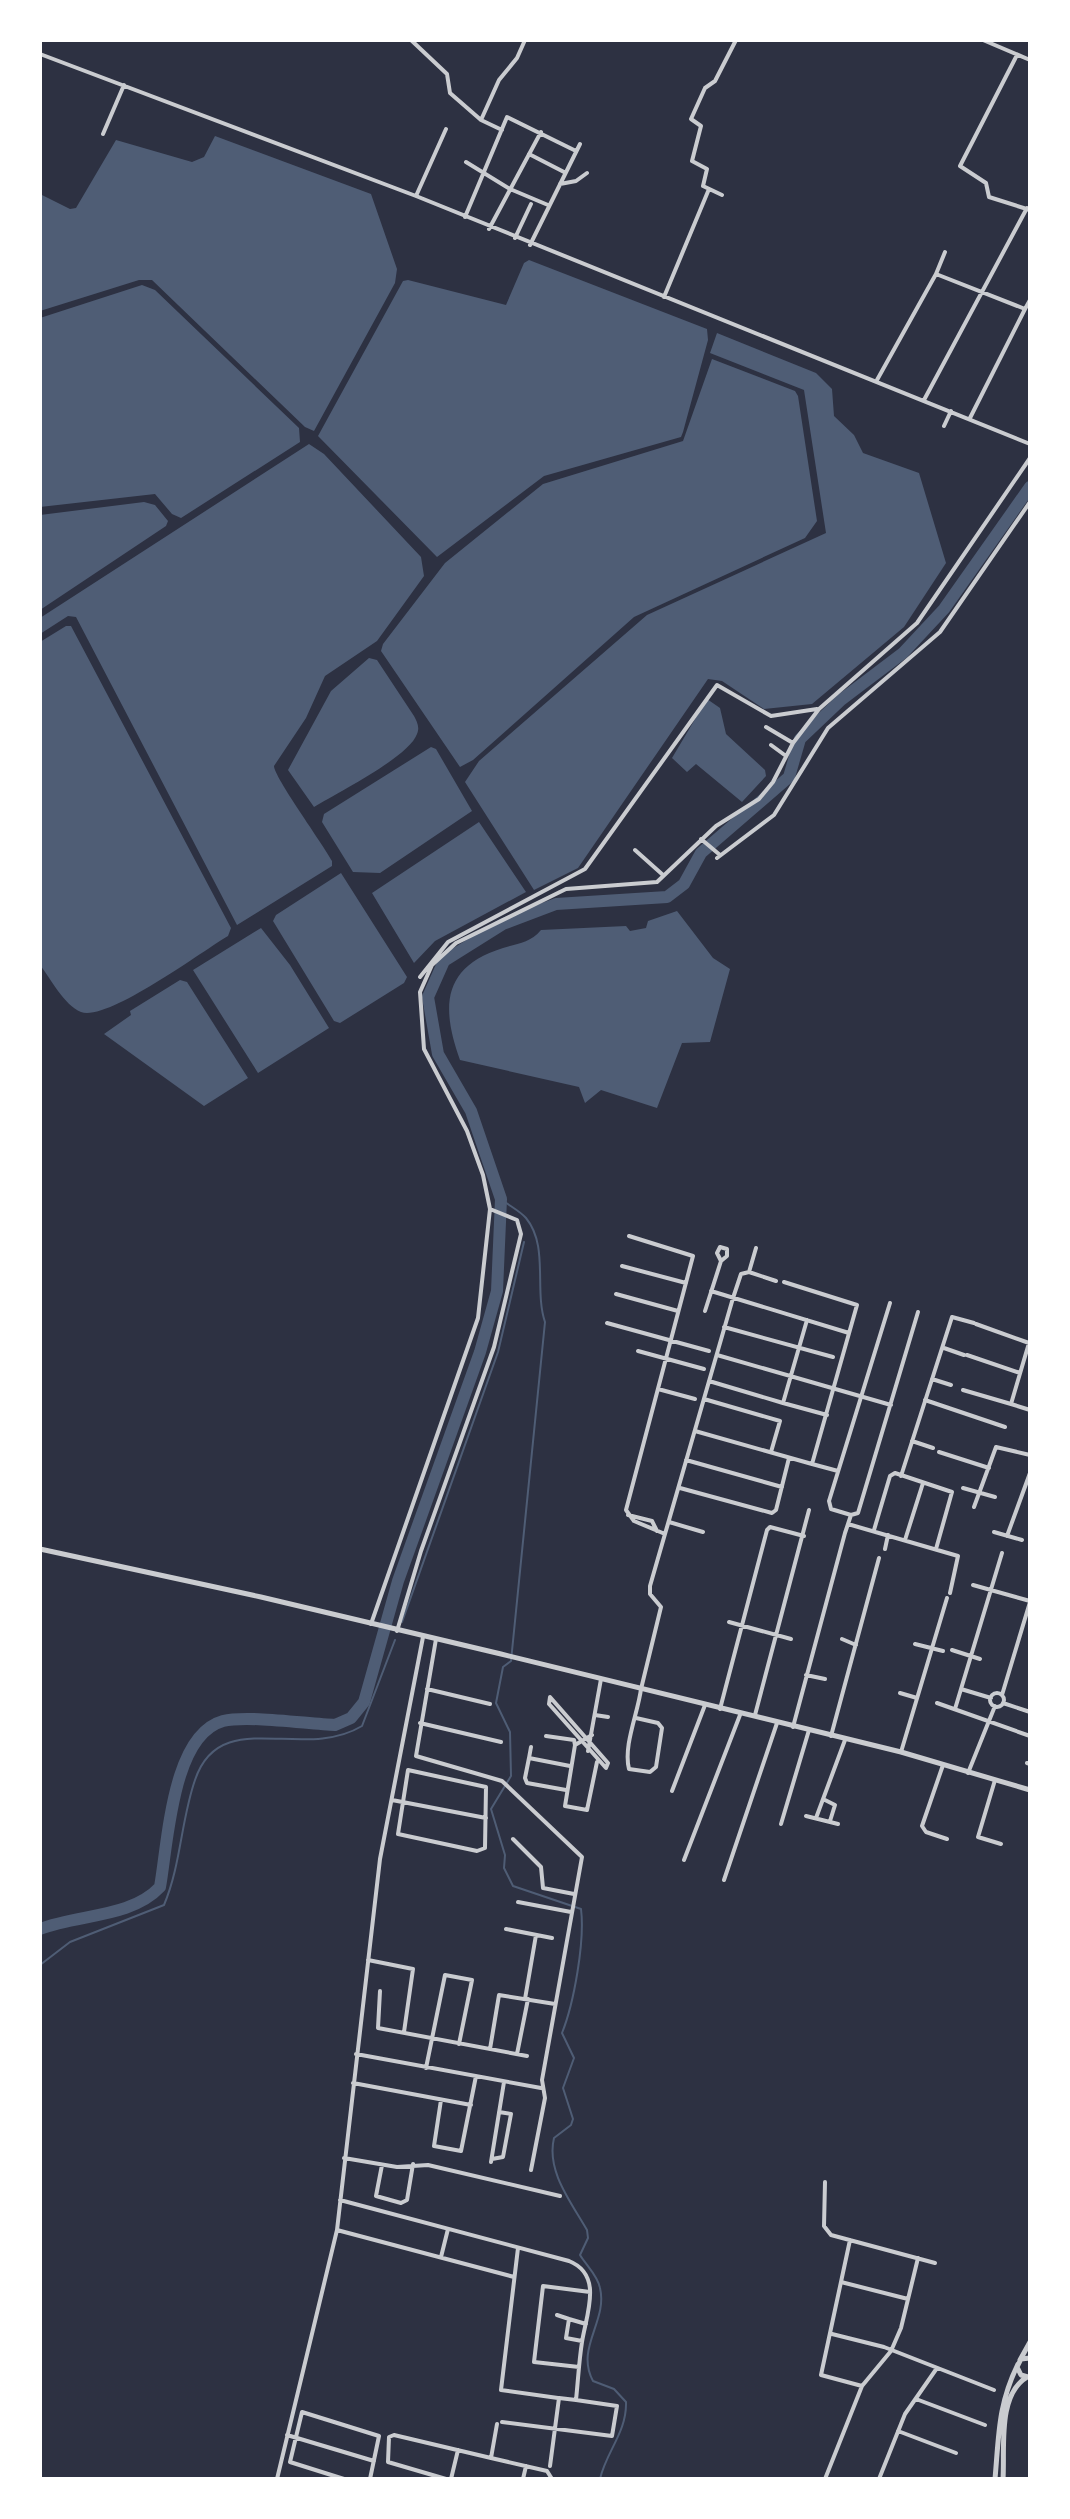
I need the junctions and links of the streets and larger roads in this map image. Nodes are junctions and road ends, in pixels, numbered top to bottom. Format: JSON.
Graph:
{"nodes":[{"id":1,"x":411,"y":40,"type":"edge"},
{"id":2,"x":525,"y":40,"type":"edge"},
{"id":3,"x":736,"y":40,"type":"edge"},
{"id":4,"x":986,"y":41,"type":"edge"},
{"id":5,"x":40,"y":54,"type":"edge"},
{"id":6,"x":1017,"y":55,"type":"junction"},
{"id":7,"x":1030,"y":60,"type":"edge"},
{"id":8,"x":124,"y":85,"type":"junction"},
{"id":9,"x":481,"y":120,"type":"junction"},
{"id":10,"x":446,"y":129,"type":"dead end"},
{"id":11,"x":502,"y":130,"type":"junction"},
{"id":12,"x":541,"y":132,"type":"junction"},
{"id":13,"x":103,"y":134,"type":"dead end"},
{"id":14,"x":580,"y":144,"type":"dead end"},
{"id":15,"x":576,"y":151,"type":"junction"},
{"id":16,"x":529,"y":154,"type":"junction"},
{"id":17,"x":466,"y":162,"type":"dead end"},
{"id":18,"x":564,"y":172,"type":"junction"},
{"id":19,"x":482,"y":173,"type":"junction"},
{"id":20,"x":587,"y":173,"type":"dead end"},
{"id":21,"x":560,"y":184,"type":"junction"},
{"id":22,"x":510,"y":189,"type":"junction"},
{"id":23,"x":709,"y":189,"type":"junction"},
{"id":24,"x":722,"y":195,"type":"dead end"},
{"id":25,"x":416,"y":196,"type":"junction"},
{"id":26,"x":531,"y":204,"type":"dead end"},
{"id":27,"x":548,"y":205,"type":"junction"},
{"id":28,"x":1028,"y":209,"type":"edge"},
{"id":29,"x":464,"y":218,"type":"junction"},
{"id":30,"x":489,"y":229,"type":"junction"},
{"id":31,"x":515,"y":239,"type":"junction"},
{"id":32,"x":530,"y":245,"type":"junction"},
{"id":33,"x":945,"y":252,"type":"dead end"},
{"id":34,"x":936,"y":274,"type":"junction"},
{"id":35,"x":981,"y":292,"type":"junction"},
{"id":36,"x":664,"y":297,"type":"junction"},
{"id":37,"x":1030,"y":300,"type":"edge"},
{"id":38,"x":1025,"y":309,"type":"junction"},
{"id":39,"x":877,"y":380,"type":"junction"},
{"id":40,"x":924,"y":400,"type":"junction"},
{"id":41,"x":951,"y":411,"type":"junction"},
{"id":42,"x":970,"y":418,"type":"junction"},
{"id":43,"x":944,"y":426,"type":"dead end"},
{"id":44,"x":1030,"y":444,"type":"edge"},
{"id":45,"x":1030,"y":458,"type":"edge"},
{"id":46,"x":1030,"y":502,"type":"edge"},
{"id":47,"x":819,"y":709,"type":"junction"},
{"id":48,"x":766,"y":727,"type":"dead end"},
{"id":49,"x":793,"y":743,"type":"junction"},
{"id":50,"x":771,"y":745,"type":"dead end"},
{"id":51,"x":786,"y":756,"type":"junction"},
{"id":52,"x":703,"y":841,"type":"junction"},
{"id":53,"x":635,"y":850,"type":"dead end"},
{"id":54,"x":663,"y":875,"type":"junction"},
{"id":55,"x":420,"y":977,"type":"dead end"},
{"id":56,"x":492,"y":1210,"type":"junction"},
{"id":57,"x":629,"y":1236,"type":"dead end"},
{"id":58,"x":756,"y":1248,"type":"dead end"},
{"id":59,"x":721,"y":1261,"type":"dead end"},
{"id":60,"x":622,"y":1266,"type":"dead end"},
{"id":61,"x":749,"y":1272,"type":"junction"},
{"id":62,"x":776,"y":1281,"type":"dead end"},
{"id":63,"x":784,"y":1282,"type":"dead end"},
{"id":64,"x":686,"y":1283,"type":"junction"},
{"id":65,"x":711,"y":1291,"type":"junction"},
{"id":66,"x":616,"y":1294,"type":"dead end"},
{"id":67,"x":733,"y":1298,"type":"junction"},
{"id":68,"x":890,"y":1303,"type":"dead end"},
{"id":69,"x":678,"y":1311,"type":"junction"},
{"id":70,"x":705,"y":1311,"type":"dead end"},
{"id":71,"x":918,"y":1312,"type":"dead end"},
{"id":72,"x":807,"y":1320,"type":"junction"},
{"id":73,"x":607,"y":1323,"type":"dead end"},
{"id":74,"x":724,"y":1327,"type":"junction"},
{"id":75,"x":849,"y":1333,"type":"junction"},
{"id":76,"x":672,"y":1340,"type":"junction"},
{"id":77,"x":799,"y":1347,"type":"junction"},
{"id":78,"x":943,"y":1347,"type":"junction"},
{"id":79,"x":638,"y":1351,"type":"dead end"},
{"id":80,"x":709,"y":1351,"type":"dead end"},
{"id":81,"x":717,"y":1355,"type":"junction"},
{"id":82,"x":833,"y":1357,"type":"dead end"},
{"id":83,"x":666,"y":1359,"type":"junction"},
{"id":84,"x":704,"y":1369,"type":"dead end"},
{"id":85,"x":1020,"y":1373,"type":"junction"},
{"id":86,"x":791,"y":1376,"type":"junction"},
{"id":87,"x":932,"y":1379,"type":"junction"},
{"id":88,"x":709,"y":1381,"type":"junction"},
{"id":89,"x":951,"y":1385,"type":"dead end"},
{"id":90,"x":835,"y":1388,"type":"junction"},
{"id":91,"x":658,"y":1389,"type":"junction"},
{"id":92,"x":963,"y":1390,"type":"dead end"},
{"id":93,"x":862,"y":1396,"type":"junction"},
{"id":94,"x":695,"y":1399,"type":"dead end"},
{"id":95,"x":704,"y":1399,"type":"junction"},
{"id":96,"x":925,"y":1400,"type":"junction"},
{"id":97,"x":783,"y":1403,"type":"junction"},
{"id":98,"x":1011,"y":1404,"type":"junction"},
{"id":99,"x":891,"y":1405,"type":"junction"},
{"id":100,"x":1030,"y":1410,"type":"edge"},
{"id":101,"x":827,"y":1415,"type":"junction"},
{"id":102,"x":1005,"y":1427,"type":"dead end"},
{"id":103,"x":695,"y":1431,"type":"junction"},
{"id":104,"x":912,"y":1441,"type":"junction"},
{"id":105,"x":933,"y":1448,"type":"dead end"},
{"id":106,"x":771,"y":1452,"type":"junction"},
{"id":107,"x":939,"y":1452,"type":"dead end"},
{"id":108,"x":1030,"y":1455,"type":"edge"},
{"id":109,"x":789,"y":1458,"type":"junction"},
{"id":110,"x":686,"y":1460,"type":"junction"},
{"id":111,"x":812,"y":1464,"type":"junction"},
{"id":112,"x":989,"y":1468,"type":"junction"},
{"id":113,"x":838,"y":1471,"type":"junction"},
{"id":114,"x":1030,"y":1473,"type":"edge"},
{"id":115,"x":901,"y":1476,"type":"junction"},
{"id":116,"x":923,"y":1483,"type":"junction"},
{"id":117,"x":782,"y":1487,"type":"junction"},
{"id":118,"x":679,"y":1488,"type":"junction"},
{"id":119,"x":963,"y":1488,"type":"dead end"},
{"id":120,"x":980,"y":1492,"type":"junction"},
{"id":121,"x":995,"y":1497,"type":"dead end"},
{"id":122,"x":974,"y":1507,"type":"dead end"},
{"id":123,"x":809,"y":1510,"type":"dead end"},
{"id":124,"x":851,"y":1515,"type":"junction"},
{"id":125,"x":669,"y":1522,"type":"junction"},
{"id":126,"x":848,"y":1524,"type":"junction"},
{"id":127,"x":874,"y":1530,"type":"junction"},
{"id":128,"x":703,"y":1532,"type":"dead end"},
{"id":129,"x":994,"y":1532,"type":"dead end"},
{"id":130,"x":665,"y":1534,"type":"junction"},
{"id":131,"x":888,"y":1535,"type":"junction"},
{"id":132,"x":804,"y":1536,"type":"junction"},
{"id":133,"x":1007,"y":1536,"type":"junction"},
{"id":134,"x":905,"y":1540,"type":"junction"},
{"id":135,"x":1022,"y":1540,"type":"dead end"},
{"id":136,"x":40,"y":1549,"type":"edge"},
{"id":137,"x":885,"y":1549,"type":"dead end"},
{"id":138,"x":936,"y":1549,"type":"junction"},
{"id":139,"x":1002,"y":1553,"type":"dead end"},
{"id":140,"x":879,"y":1558,"type":"dead end"},
{"id":141,"x":973,"y":1585,"type":"dead end"},
{"id":142,"x":993,"y":1589,"type":"junction"},
{"id":143,"x":1030,"y":1602,"type":"edge"},
{"id":144,"x":729,"y":1622,"type":"dead end"},
{"id":145,"x":372,"y":1624,"type":"junction"},
{"id":146,"x":742,"y":1626,"type":"junction"},
{"id":147,"x":395,"y":1630,"type":"junction"},
{"id":148,"x":777,"y":1636,"type":"junction"},
{"id":149,"x":423,"y":1637,"type":"junction"},
{"id":150,"x":436,"y":1639,"type":"junction"},
{"id":151,"x":791,"y":1639,"type":"dead end"},
{"id":152,"x":842,"y":1639,"type":"dead end"},
{"id":153,"x":806,"y":1643,"type":"dead end"},
{"id":154,"x":915,"y":1644,"type":"dead end"},
{"id":155,"x":856,"y":1645,"type":"junction"},
{"id":156,"x":814,"y":1646,"type":"junction"},
{"id":157,"x":930,"y":1648,"type":"junction"},
{"id":158,"x":952,"y":1650,"type":"dead end"},
{"id":159,"x":943,"y":1651,"type":"dead end"},
{"id":160,"x":971,"y":1655,"type":"junction"},
{"id":161,"x":980,"y":1659,"type":"dead end"},
{"id":162,"x":806,"y":1675,"type":"junction"},
{"id":163,"x":601,"y":1679,"type":"junction"},
{"id":164,"x":825,"y":1679,"type":"dead end"},
{"id":165,"x":427,"y":1689,"type":"junction"},
{"id":166,"x":641,"y":1689,"type":"junction"},
{"id":167,"x":961,"y":1689,"type":"junction"},
{"id":168,"x":900,"y":1693,"type":"dead end"},
{"id":169,"x":1002,"y":1695,"type":"junction"},
{"id":170,"x":917,"y":1698,"type":"junction"},
{"id":171,"x":991,"y":1698,"type":"junction"},
{"id":172,"x":937,"y":1703,"type":"dead end"},
{"id":173,"x":1003,"y":1703,"type":"junction"},
{"id":174,"x":490,"y":1704,"type":"dead end"},
{"id":175,"x":705,"y":1705,"type":"junction"},
{"id":176,"x":995,"y":1706,"type":"junction"},
{"id":177,"x":720,"y":1709,"type":"junction"},
{"id":178,"x":955,"y":1709,"type":"junction"},
{"id":179,"x":1030,"y":1712,"type":"edge"},
{"id":180,"x":595,"y":1715,"type":"junction"},
{"id":181,"x":740,"y":1715,"type":"junction"},
{"id":182,"x":608,"y":1717,"type":"dead end"},
{"id":183,"x":636,"y":1718,"type":"junction"},
{"id":184,"x":754,"y":1718,"type":"junction"},
{"id":185,"x":989,"y":1722,"type":"junction"},
{"id":186,"x":420,"y":1723,"type":"junction"},
{"id":187,"x":777,"y":1723,"type":"junction"},
{"id":188,"x":793,"y":1727,"type":"junction"},
{"id":189,"x":809,"y":1730,"type":"junction"},
{"id":190,"x":546,"y":1736,"type":"dead end"},
{"id":191,"x":831,"y":1736,"type":"junction"},
{"id":192,"x":1030,"y":1736,"type":"edge"},
{"id":193,"x":590,"y":1739,"type":"junction"},
{"id":194,"x":845,"y":1740,"type":"junction"},
{"id":195,"x":501,"y":1742,"type":"dead end"},
{"id":196,"x":578,"y":1744,"type":"junction"},
{"id":197,"x":531,"y":1747,"type":"dead end"},
{"id":198,"x":588,"y":1751,"type":"junction"},
{"id":199,"x":901,"y":1752,"type":"junction"},
{"id":200,"x":529,"y":1758,"type":"junction"},
{"id":201,"x":597,"y":1762,"type":"junction"},
{"id":202,"x":943,"y":1765,"type":"junction"},
{"id":203,"x":570,"y":1766,"type":"junction"},
{"id":204,"x":968,"y":1773,"type":"junction"},
{"id":205,"x":995,"y":1780,"type":"junction"},
{"id":206,"x":566,"y":1790,"type":"junction"},
{"id":207,"x":1030,"y":1790,"type":"edge"},
{"id":208,"x":672,"y":1791,"type":"dead end"},
{"id":209,"x":392,"y":1800,"type":"junction"},
{"id":210,"x":825,"y":1800,"type":"junction"},
{"id":211,"x":401,"y":1801,"type":"junction"},
{"id":212,"x":806,"y":1816,"type":"dead end"},
{"id":213,"x":486,"y":1818,"type":"junction"},
{"id":214,"x":816,"y":1818,"type":"junction"},
{"id":215,"x":830,"y":1821,"type":"junction"},
{"id":216,"x":781,"y":1824,"type":"dead end"},
{"id":217,"x":838,"y":1824,"type":"dead end"},
{"id":218,"x":513,"y":1839,"type":"dead end"},
{"id":219,"x":947,"y":1839,"type":"dead end"},
{"id":220,"x":1001,"y":1844,"type":"dead end"},
{"id":221,"x":684,"y":1860,"type":"dead end"},
{"id":222,"x":724,"y":1880,"type":"dead end"},
{"id":223,"x":574,"y":1894,"type":"junction"},
{"id":224,"x":518,"y":1902,"type":"dead end"},
{"id":225,"x":572,"y":1907,"type":"junction"},
{"id":226,"x":506,"y":1929,"type":"dead end"},
{"id":227,"x":536,"y":1935,"type":"junction"},
{"id":228,"x":552,"y":1938,"type":"dead end"},
{"id":229,"x":368,"y":1960,"type":"junction"},
{"id":230,"x":380,"y":1991,"type":"dead end"},
{"id":231,"x":526,"y":1999,"type":"junction"},
{"id":232,"x":555,"y":2004,"type":"junction"},
{"id":233,"x":404,"y":2032,"type":"junction"},
{"id":234,"x":432,"y":2039,"type":"junction"},
{"id":235,"x":459,"y":2044,"type":"junction"},
{"id":236,"x":490,"y":2049,"type":"junction"},
{"id":237,"x":356,"y":2054,"type":"junction"},
{"id":238,"x":517,"y":2054,"type":"junction"},
{"id":239,"x":527,"y":2056,"type":"dead end"},
{"id":240,"x":426,"y":2068,"type":"junction"},
{"id":241,"x":476,"y":2076,"type":"junction"},
{"id":242,"x":504,"y":2082,"type":"junction"},
{"id":243,"x":353,"y":2083,"type":"junction"},
{"id":244,"x":541,"y":2088,"type":"junction"},
{"id":245,"x":441,"y":2100,"type":"junction"},
{"id":246,"x":471,"y":2105,"type":"junction"},
{"id":247,"x":499,"y":2112,"type":"junction"},
{"id":248,"x":344,"y":2158,"type":"junction"},
{"id":249,"x":382,"y":2164,"type":"junction"},
{"id":250,"x":413,"y":2164,"type":"junction"},
{"id":251,"x":531,"y":2170,"type":"dead end"},
{"id":252,"x":825,"y":2182,"type":"dead end"},
{"id":253,"x":560,"y":2196,"type":"dead end"},
{"id":254,"x":340,"y":2200,"type":"junction"},
{"id":255,"x":448,"y":2229,"type":"junction"},
{"id":256,"x":337,"y":2230,"type":"junction"},
{"id":257,"x":850,"y":2240,"type":"junction"},
{"id":258,"x":518,"y":2248,"type":"junction"},
{"id":259,"x":441,"y":2257,"type":"junction"},
{"id":260,"x":918,"y":2258,"type":"junction"},
{"id":261,"x":935,"y":2263,"type":"dead end"},
{"id":262,"x":514,"y":2277,"type":"junction"},
{"id":263,"x":840,"y":2281,"type":"junction"},
{"id":264,"x":590,"y":2292,"type":"junction"},
{"id":265,"x":908,"y":2299,"type":"junction"},
{"id":266,"x":557,"y":2315,"type":"dead end"},
{"id":267,"x":569,"y":2319,"type":"junction"},
{"id":268,"x":586,"y":2324,"type":"junction"},
{"id":269,"x":832,"y":2334,"type":"junction"},
{"id":270,"x":582,"y":2341,"type":"junction"},
{"id":271,"x":1030,"y":2342,"type":"edge"},
{"id":272,"x":891,"y":2351,"type":"junction"},
{"id":273,"x":1030,"y":2358,"type":"edge"},
{"id":274,"x":1018,"y":2362,"type":"junction"},
{"id":275,"x":579,"y":2367,"type":"junction"},
{"id":276,"x":937,"y":2368,"type":"junction"},
{"id":277,"x":1028,"y":2377,"type":"edge"},
{"id":278,"x":862,"y":2386,"type":"junction"},
{"id":279,"x":994,"y":2390,"type":"dead end"},
{"id":280,"x":559,"y":2398,"type":"junction"},
{"id":281,"x":916,"y":2399,"type":"junction"},
{"id":282,"x":576,"y":2400,"type":"junction"},
{"id":283,"x":985,"y":2425,"type":"dead end"},
{"id":284,"x":555,"y":2428,"type":"junction"},
{"id":285,"x":898,"y":2431,"type":"junction"},
{"id":286,"x":287,"y":2435,"type":"junction"},
{"id":287,"x":295,"y":2437,"type":"junction"},
{"id":288,"x":458,"y":2450,"type":"junction"},
{"id":289,"x":956,"y":2453,"type":"dead end"},
{"id":290,"x":491,"y":2458,"type":"junction"},
{"id":291,"x":374,"y":2461,"type":"junction"},
{"id":292,"x":526,"y":2466,"type":"junction"},
{"id":293,"x":550,"y":2466,"type":"dead end"},
{"id":294,"x":277,"y":2479,"type":"edge"},
{"id":295,"x":344,"y":2479,"type":"edge"},
{"id":296,"x":370,"y":2479,"type":"edge"},
{"id":297,"x":449,"y":2479,"type":"edge"},
{"id":298,"x":523,"y":2479,"type":"edge"},
{"id":299,"x":552,"y":2479,"type":"edge"},
{"id":300,"x":825,"y":2479,"type":"edge"},
{"id":301,"x":879,"y":2479,"type":"edge"},
{"id":302,"x":995,"y":2479,"type":"edge"},
{"id":303,"x":1003,"y":2479,"type":"edge"}],
"edges":[{"from":1,"to":9,"type":"street"},
{"from":2,"to":9,"type":"street"},
{"from":3,"to":23,"type":"street"},
{"from":4,"to":6,"type":"street"},
{"from":5,"to":8,"type":"street"},
{"from":6,"to":7,"type":"street"},
{"from":6,"to":28,"type":"street"},
{"from":8,"to":13,"type":"street"},
{"from":8,"to":25,"type":"street"},
{"from":9,"to":11,"type":"street"},
{"from":10,"to":25,"type":"street"},
{"from":11,"to":12,"type":"street"},
{"from":11,"to":19,"type":"street"},
{"from":12,"to":15,"type":"street"},
{"from":12,"to":16,"type":"street"},
{"from":14,"to":15,"type":"street"},
{"from":15,"to":18,"type":"street"},
{"from":16,"to":18,"type":"street"},
{"from":16,"to":22,"type":"street"},
{"from":17,"to":19,"type":"street"},
{"from":18,"to":21,"type":"street"},
{"from":19,"to":22,"type":"street"},
{"from":19,"to":29,"type":"street"},
{"from":20,"to":21,"type":"street"},
{"from":21,"to":27,"type":"street"},
{"from":22,"to":27,"type":"street"},
{"from":22,"to":30,"type":"street"},
{"from":23,"to":24,"type":"street"},
{"from":23,"to":36,"type":"street"},
{"from":25,"to":29,"type":"street"},
{"from":26,"to":31,"type":"street"},
{"from":27,"to":32,"type":"street"},
{"from":28,"to":35,"type":"street"},
{"from":29,"to":30,"type":"street"},
{"from":30,"to":31,"type":"street"},
{"from":31,"to":32,"type":"street"},
{"from":32,"to":36,"type":"street"},
{"from":33,"to":34,"type":"street"},
{"from":34,"to":35,"type":"street"},
{"from":34,"to":39,"type":"street"},
{"from":35,"to":38,"type":"street"},
{"from":35,"to":40,"type":"street"},
{"from":36,"to":39,"type":"street"},
{"from":37,"to":38,"type":"street"},
{"from":38,"to":42,"type":"street"},
{"from":39,"to":40,"type":"street"},
{"from":40,"to":41,"type":"street"},
{"from":41,"to":42,"type":"street"},
{"from":41,"to":43,"type":"street"},
{"from":42,"to":44,"type":"street"},
{"from":45,"to":47,"type":"street"},
{"from":46,"to":52,"type":"street"},
{"from":47,"to":49,"type":"street"},
{"from":47,"to":55,"type":"street"},
{"from":48,"to":49,"type":"street"},
{"from":49,"to":51,"type":"street"},
{"from":50,"to":51,"type":"street"},
{"from":51,"to":52,"type":"street"},
{"from":52,"to":54,"type":"street"},
{"from":53,"to":54,"type":"street"},
{"from":54,"to":56,"type":"street"},
{"from":56,"to":145,"type":"street"},
{"from":56,"to":147,"type":"street"},
{"from":57,"to":64,"type":"street"},
{"from":58,"to":61,"type":"street"},
{"from":59,"to":65,"type":"street"},
{"from":60,"to":64,"type":"street"},
{"from":61,"to":62,"type":"street"},
{"from":61,"to":67,"type":"street"},
{"from":63,"to":75,"type":"street"},
{"from":64,"to":69,"type":"street"},
{"from":65,"to":67,"type":"street"},
{"from":65,"to":70,"type":"street"},
{"from":66,"to":69,"type":"street"},
{"from":67,"to":72,"type":"street"},
{"from":67,"to":74,"type":"street"},
{"from":68,"to":93,"type":"street"},
{"from":69,"to":76,"type":"street"},
{"from":71,"to":99,"type":"street"},
{"from":72,"to":75,"type":"street"},
{"from":72,"to":77,"type":"street"},
{"from":73,"to":76,"type":"street"},
{"from":74,"to":77,"type":"street"},
{"from":74,"to":81,"type":"street"},
{"from":75,"to":90,"type":"street"},
{"from":76,"to":80,"type":"street"},
{"from":76,"to":83,"type":"street"},
{"from":77,"to":82,"type":"street"},
{"from":77,"to":86,"type":"street"},
{"from":78,"to":85,"type":"street"},
{"from":78,"to":85,"type":"street"},
{"from":78,"to":87,"type":"street"},
{"from":79,"to":83,"type":"street"},
{"from":81,"to":86,"type":"street"},
{"from":81,"to":88,"type":"street"},
{"from":83,"to":84,"type":"street"},
{"from":83,"to":91,"type":"street"},
{"from":85,"to":98,"type":"street"},
{"from":86,"to":90,"type":"street"},
{"from":86,"to":97,"type":"street"},
{"from":87,"to":89,"type":"street"},
{"from":87,"to":96,"type":"street"},
{"from":88,"to":95,"type":"street"},
{"from":88,"to":97,"type":"street"},
{"from":90,"to":93,"type":"street"},
{"from":90,"to":101,"type":"street"},
{"from":91,"to":94,"type":"street"},
{"from":91,"to":130,"type":"street"},
{"from":92,"to":98,"type":"street"},
{"from":93,"to":99,"type":"street"},
{"from":93,"to":113,"type":"street"},
{"from":95,"to":103,"type":"street"},
{"from":95,"to":106,"type":"street"},
{"from":96,"to":102,"type":"street"},
{"from":96,"to":104,"type":"street"},
{"from":97,"to":101,"type":"street"},
{"from":98,"to":100,"type":"street"},
{"from":99,"to":124,"type":"street"},
{"from":101,"to":111,"type":"street"},
{"from":103,"to":106,"type":"street"},
{"from":103,"to":110,"type":"street"},
{"from":104,"to":105,"type":"street"},
{"from":104,"to":115,"type":"street"},
{"from":106,"to":109,"type":"street"},
{"from":107,"to":112,"type":"street"},
{"from":108,"to":112,"type":"street"},
{"from":109,"to":111,"type":"street"},
{"from":109,"to":117,"type":"street"},
{"from":110,"to":117,"type":"street"},
{"from":110,"to":118,"type":"street"},
{"from":111,"to":113,"type":"street"},
{"from":112,"to":120,"type":"street"},
{"from":113,"to":124,"type":"street"},
{"from":114,"to":133,"type":"street"},
{"from":115,"to":116,"type":"street"},
{"from":115,"to":127,"type":"street"},
{"from":116,"to":134,"type":"street"},
{"from":116,"to":138,"type":"street"},
{"from":117,"to":118,"type":"street"},
{"from":118,"to":125,"type":"street"},
{"from":119,"to":120,"type":"street"},
{"from":120,"to":121,"type":"street"},
{"from":120,"to":122,"type":"street"},
{"from":123,"to":132,"type":"street"},
{"from":124,"to":126,"type":"street"},
{"from":125,"to":128,"type":"street"},
{"from":125,"to":130,"type":"street"},
{"from":126,"to":127,"type":"street"},
{"from":126,"to":156,"type":"street"},
{"from":127,"to":131,"type":"street"},
{"from":129,"to":133,"type":"street"},
{"from":130,"to":166,"type":"street"},
{"from":131,"to":134,"type":"street"},
{"from":131,"to":137,"type":"street"},
{"from":132,"to":146,"type":"street"},
{"from":132,"to":148,"type":"street"},
{"from":133,"to":135,"type":"street"},
{"from":134,"to":138,"type":"street"},
{"from":136,"to":145,"type":"street"},
{"from":138,"to":157,"type":"street"},
{"from":139,"to":142,"type":"street"},
{"from":140,"to":155,"type":"street"},
{"from":141,"to":142,"type":"street"},
{"from":142,"to":143,"type":"street"},
{"from":142,"to":160,"type":"street"},
{"from":143,"to":169,"type":"street"},
{"from":144,"to":146,"type":"street"},
{"from":145,"to":147,"type":"street"},
{"from":146,"to":148,"type":"street"},
{"from":146,"to":177,"type":"street"},
{"from":147,"to":149,"type":"street"},
{"from":148,"to":151,"type":"street"},
{"from":148,"to":184,"type":"street"},
{"from":149,"to":150,"type":"street"},
{"from":149,"to":209,"type":"street"},
{"from":150,"to":163,"type":"street"},
{"from":150,"to":165,"type":"street"},
{"from":152,"to":155,"type":"street"},
{"from":153,"to":156,"type":"street"},
{"from":154,"to":157,"type":"street"},
{"from":155,"to":191,"type":"street"},
{"from":156,"to":162,"type":"street"},
{"from":157,"to":159,"type":"street"},
{"from":157,"to":170,"type":"street"},
{"from":158,"to":160,"type":"street"},
{"from":160,"to":161,"type":"street"},
{"from":160,"to":167,"type":"street"},
{"from":162,"to":164,"type":"street"},
{"from":162,"to":188,"type":"street"},
{"from":163,"to":166,"type":"street"},
{"from":163,"to":180,"type":"street"},
{"from":165,"to":174,"type":"street"},
{"from":165,"to":186,"type":"street"},
{"from":166,"to":175,"type":"street"},
{"from":166,"to":183,"type":"street"},
{"from":167,"to":171,"type":"street"},
{"from":167,"to":178,"type":"street"},
{"from":168,"to":170,"type":"street"},
{"from":169,"to":171,"type":"street"},
{"from":169,"to":173,"type":"street"},
{"from":170,"to":199,"type":"street"},
{"from":171,"to":176,"type":"street"},
{"from":172,"to":178,"type":"street"},
{"from":173,"to":176,"type":"street"},
{"from":173,"to":179,"type":"street"},
{"from":175,"to":177,"type":"street"},
{"from":175,"to":208,"type":"street"},
{"from":176,"to":185,"type":"street"},
{"from":177,"to":181,"type":"street"},
{"from":178,"to":185,"type":"street"},
{"from":180,"to":182,"type":"street"},
{"from":180,"to":193,"type":"street"},
{"from":181,"to":184,"type":"street"},
{"from":181,"to":221,"type":"street"},
{"from":183,"to":183,"type":"street"},
{"from":184,"to":187,"type":"street"},
{"from":185,"to":192,"type":"street"},
{"from":185,"to":204,"type":"street"},
{"from":186,"to":195,"type":"street"},
{"from":186,"to":223,"type":"street"},
{"from":187,"to":188,"type":"street"},
{"from":187,"to":222,"type":"street"},
{"from":188,"to":189,"type":"street"},
{"from":189,"to":191,"type":"street"},
{"from":189,"to":216,"type":"street"},
{"from":190,"to":196,"type":"street"},
{"from":191,"to":194,"type":"street"},
{"from":193,"to":196,"type":"street"},
{"from":193,"to":196,"type":"street"},
{"from":193,"to":198,"type":"street"},
{"from":193,"to":201,"type":"street"},
{"from":194,"to":199,"type":"street"},
{"from":194,"to":210,"type":"street"},
{"from":196,"to":198,"type":"street"},
{"from":196,"to":203,"type":"street"},
{"from":197,"to":200,"type":"street"},
{"from":198,"to":201,"type":"street"},
{"from":199,"to":202,"type":"street"},
{"from":200,"to":203,"type":"street"},
{"from":200,"to":206,"type":"street"},
{"from":201,"to":206,"type":"street"},
{"from":202,"to":204,"type":"street"},
{"from":202,"to":219,"type":"street"},
{"from":203,"to":206,"type":"street"},
{"from":204,"to":205,"type":"street"},
{"from":205,"to":207,"type":"street"},
{"from":205,"to":220,"type":"street"},
{"from":209,"to":211,"type":"street"},
{"from":209,"to":229,"type":"street"},
{"from":210,"to":214,"type":"street"},
{"from":210,"to":215,"type":"street"},
{"from":211,"to":213,"type":"street"},
{"from":211,"to":213,"type":"street"},
{"from":211,"to":213,"type":"street"},
{"from":212,"to":214,"type":"street"},
{"from":214,"to":215,"type":"street"},
{"from":215,"to":217,"type":"street"},
{"from":218,"to":223,"type":"street"},
{"from":223,"to":225,"type":"street"},
{"from":224,"to":225,"type":"street"},
{"from":225,"to":232,"type":"street"},
{"from":226,"to":227,"type":"street"},
{"from":227,"to":228,"type":"street"},
{"from":227,"to":231,"type":"street"},
{"from":229,"to":233,"type":"street"},
{"from":229,"to":237,"type":"street"},
{"from":230,"to":233,"type":"street"},
{"from":231,"to":232,"type":"street"},
{"from":231,"to":236,"type":"street"},
{"from":231,"to":238,"type":"street"},
{"from":232,"to":244,"type":"street"},
{"from":233,"to":234,"type":"street"},
{"from":234,"to":235,"type":"street"},
{"from":234,"to":235,"type":"street"},
{"from":234,"to":240,"type":"street"},
{"from":235,"to":236,"type":"street"},
{"from":236,"to":238,"type":"street"},
{"from":237,"to":240,"type":"street"},
{"from":237,"to":243,"type":"street"},
{"from":238,"to":239,"type":"street"},
{"from":240,"to":241,"type":"street"},
{"from":241,"to":242,"type":"street"},
{"from":241,"to":246,"type":"street"},
{"from":242,"to":244,"type":"street"},
{"from":242,"to":247,"type":"street"},
{"from":243,"to":245,"type":"street"},
{"from":243,"to":248,"type":"street"},
{"from":244,"to":251,"type":"street"},
{"from":245,"to":246,"type":"street"},
{"from":245,"to":246,"type":"street"},
{"from":247,"to":247,"type":"street"},
{"from":248,"to":249,"type":"street"},
{"from":248,"to":254,"type":"street"},
{"from":249,"to":250,"type":"street"},
{"from":249,"to":250,"type":"street"},
{"from":250,"to":253,"type":"street"},
{"from":252,"to":257,"type":"street"},
{"from":254,"to":255,"type":"street"},
{"from":254,"to":256,"type":"street"},
{"from":255,"to":258,"type":"street"},
{"from":255,"to":259,"type":"street"},
{"from":256,"to":259,"type":"street"},
{"from":256,"to":286,"type":"street"},
{"from":257,"to":260,"type":"street"},
{"from":257,"to":263,"type":"street"},
{"from":258,"to":262,"type":"street"},
{"from":258,"to":264,"type":"street"},
{"from":259,"to":262,"type":"street"},
{"from":260,"to":261,"type":"street"},
{"from":260,"to":265,"type":"street"},
{"from":262,"to":280,"type":"street"},
{"from":263,"to":265,"type":"street"},
{"from":263,"to":269,"type":"street"},
{"from":264,"to":268,"type":"street"},
{"from":264,"to":275,"type":"street"},
{"from":265,"to":272,"type":"street"},
{"from":266,"to":267,"type":"street"},
{"from":267,"to":268,"type":"street"},
{"from":267,"to":270,"type":"street"},
{"from":268,"to":270,"type":"street"},
{"from":269,"to":272,"type":"street"},
{"from":269,"to":278,"type":"street"},
{"from":270,"to":275,"type":"street"},
{"from":271,"to":274,"type":"street"},
{"from":272,"to":276,"type":"street"},
{"from":272,"to":278,"type":"street"},
{"from":273,"to":274,"type":"street"},
{"from":274,"to":277,"type":"street"},
{"from":274,"to":302,"type":"street"},
{"from":275,"to":282,"type":"street"},
{"from":276,"to":279,"type":"street"},
{"from":276,"to":281,"type":"street"},
{"from":277,"to":303,"type":"street"},
{"from":278,"to":300,"type":"street"},
{"from":280,"to":282,"type":"street"},
{"from":280,"to":284,"type":"street"},
{"from":281,"to":283,"type":"street"},
{"from":281,"to":285,"type":"street"},
{"from":282,"to":284,"type":"street"},
{"from":284,"to":290,"type":"street"},
{"from":284,"to":293,"type":"street"},
{"from":285,"to":289,"type":"street"},
{"from":285,"to":301,"type":"street"},
{"from":286,"to":287,"type":"street"},
{"from":286,"to":294,"type":"street"},
{"from":287,"to":291,"type":"street"},
{"from":287,"to":291,"type":"street"},
{"from":287,"to":295,"type":"street"},
{"from":288,"to":290,"type":"street"},
{"from":288,"to":297,"type":"street"},
{"from":288,"to":297,"type":"street"},
{"from":290,"to":292,"type":"street"},
{"from":291,"to":296,"type":"street"},
{"from":292,"to":298,"type":"street"},
{"from":292,"to":299,"type":"street"}]}
